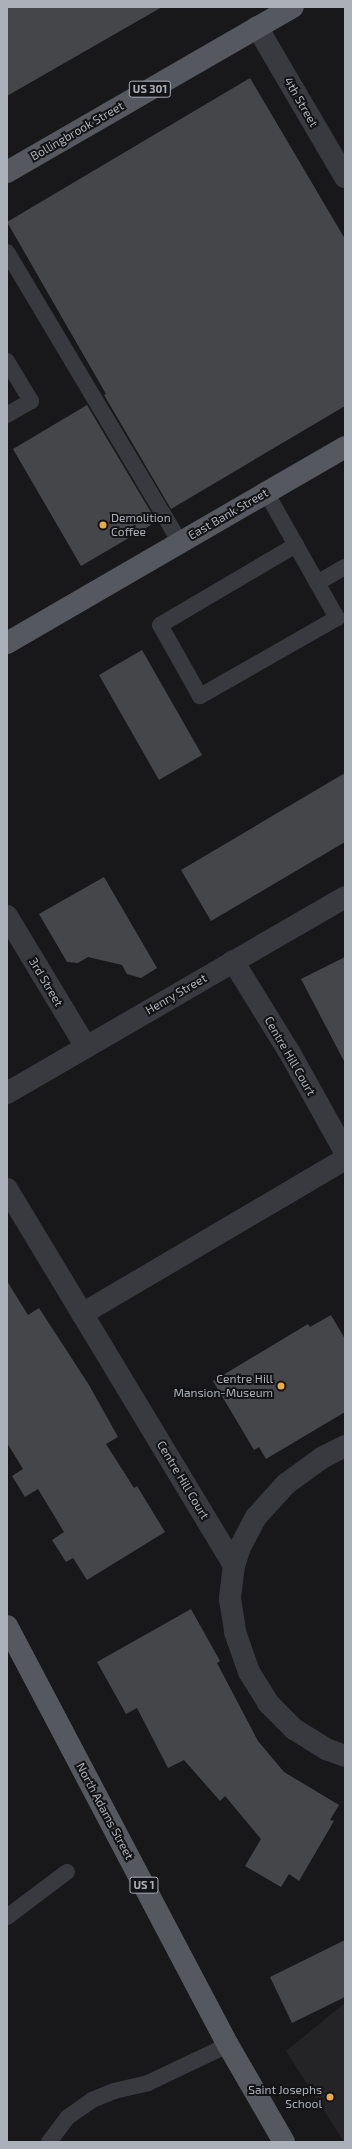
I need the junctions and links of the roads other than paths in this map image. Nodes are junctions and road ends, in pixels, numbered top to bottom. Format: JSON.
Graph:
{"nodes":[{"id":1,"x":292,"y":7,"type":"edge"},
{"id":2,"x":257,"y":27,"type":"junction"},
{"id":3,"x":7,"y":172,"type":"edge"},
{"id":4,"x":345,"y":176,"type":"edge"},
{"id":5,"x":7,"y":252,"type":"edge"},
{"id":6,"x":7,"y":361,"type":"edge"},
{"id":7,"x":7,"y":415,"type":"edge"},
{"id":8,"x":345,"y":447,"type":"edge"},
{"id":9,"x":266,"y":492,"type":"junction"},
{"id":10,"x":180,"y":542,"type":"junction"},
{"id":11,"x":296,"y":545,"type":"junction"},
{"id":12,"x":345,"y":567,"type":"edge"},
{"id":13,"x":317,"y":583,"type":"junction"},
{"id":14,"x":7,"y":643,"type":"edge"},
{"id":15,"x":345,"y":896,"type":"edge"},
{"id":16,"x":7,"y":916,"type":"edge"},
{"id":17,"x":233,"y":961,"type":"junction"},
{"id":18,"x":86,"y":1047,"type":"junction"},
{"id":19,"x":7,"y":1093,"type":"edge"},
{"id":20,"x":345,"y":1152,"type":"edge"},
{"id":21,"x":345,"y":1159,"type":"edge"},
{"id":22,"x":7,"y":1189,"type":"edge"},
{"id":23,"x":82,"y":1314,"type":"junction"},
{"id":24,"x":345,"y":1446,"type":"edge"},
{"id":25,"x":234,"y":1565,"type":"junction"},
{"id":26,"x":7,"y":1626,"type":"edge"},
{"id":27,"x":345,"y":1756,"type":"edge"},
{"id":28,"x":67,"y":1872,"type":"dead end"},
{"id":29,"x":7,"y":1917,"type":"edge"},
{"id":30,"x":228,"y":2045,"type":"junction"},
{"id":31,"x":49,"y":2142,"type":"edge"},
{"id":32,"x":284,"y":2142,"type":"edge"}],
"edges":[{"from":1,"to":2,"type":"main road","name":"Bollingbrook Street","number":"US 301"},
{"from":2,"to":3,"type":"main road","name":"Bollingbrook Street","number":"US 301"},
{"from":2,"to":4,"type":"street","name":"4th Street"},
{"from":5,"to":10,"type":"lane"},
{"from":6,"to":7,"type":"lane"},
{"from":8,"to":9,"type":"main road","name":"East Bank Street"},
{"from":9,"to":10,"type":"main road","name":"East Bank Street"},
{"from":9,"to":11,"type":"lane"},
{"from":10,"to":14,"type":"main road","name":"East Bank Street"},
{"from":11,"to":13,"type":"lane"},
{"from":11,"to":13,"type":"lane"},
{"from":12,"to":13,"type":"lane"},
{"from":15,"to":17,"type":"street","name":"Henry Street"},
{"from":16,"to":18,"type":"street","name":"3rd Street"},
{"from":17,"to":18,"type":"street","name":"Henry Street"},
{"from":17,"to":20,"type":"street","name":"Centre Hill Court"},
{"from":18,"to":19,"type":"street","name":"Henry Street"},
{"from":21,"to":23,"type":"street"},
{"from":22,"to":23,"type":"street","name":"Centre Hill Court"},
{"from":23,"to":25,"type":"street","name":"Centre Hill Court"},
{"from":24,"to":25,"type":"street"},
{"from":25,"to":27,"type":"street"},
{"from":26,"to":30,"type":"main road","name":"North Adams Street","number":"US 1"},
{"from":28,"to":29,"type":"lane"},
{"from":30,"to":31,"type":"lane"},
{"from":30,"to":32,"type":"main road","name":"North Adams Street","number":"US 1"}]}
